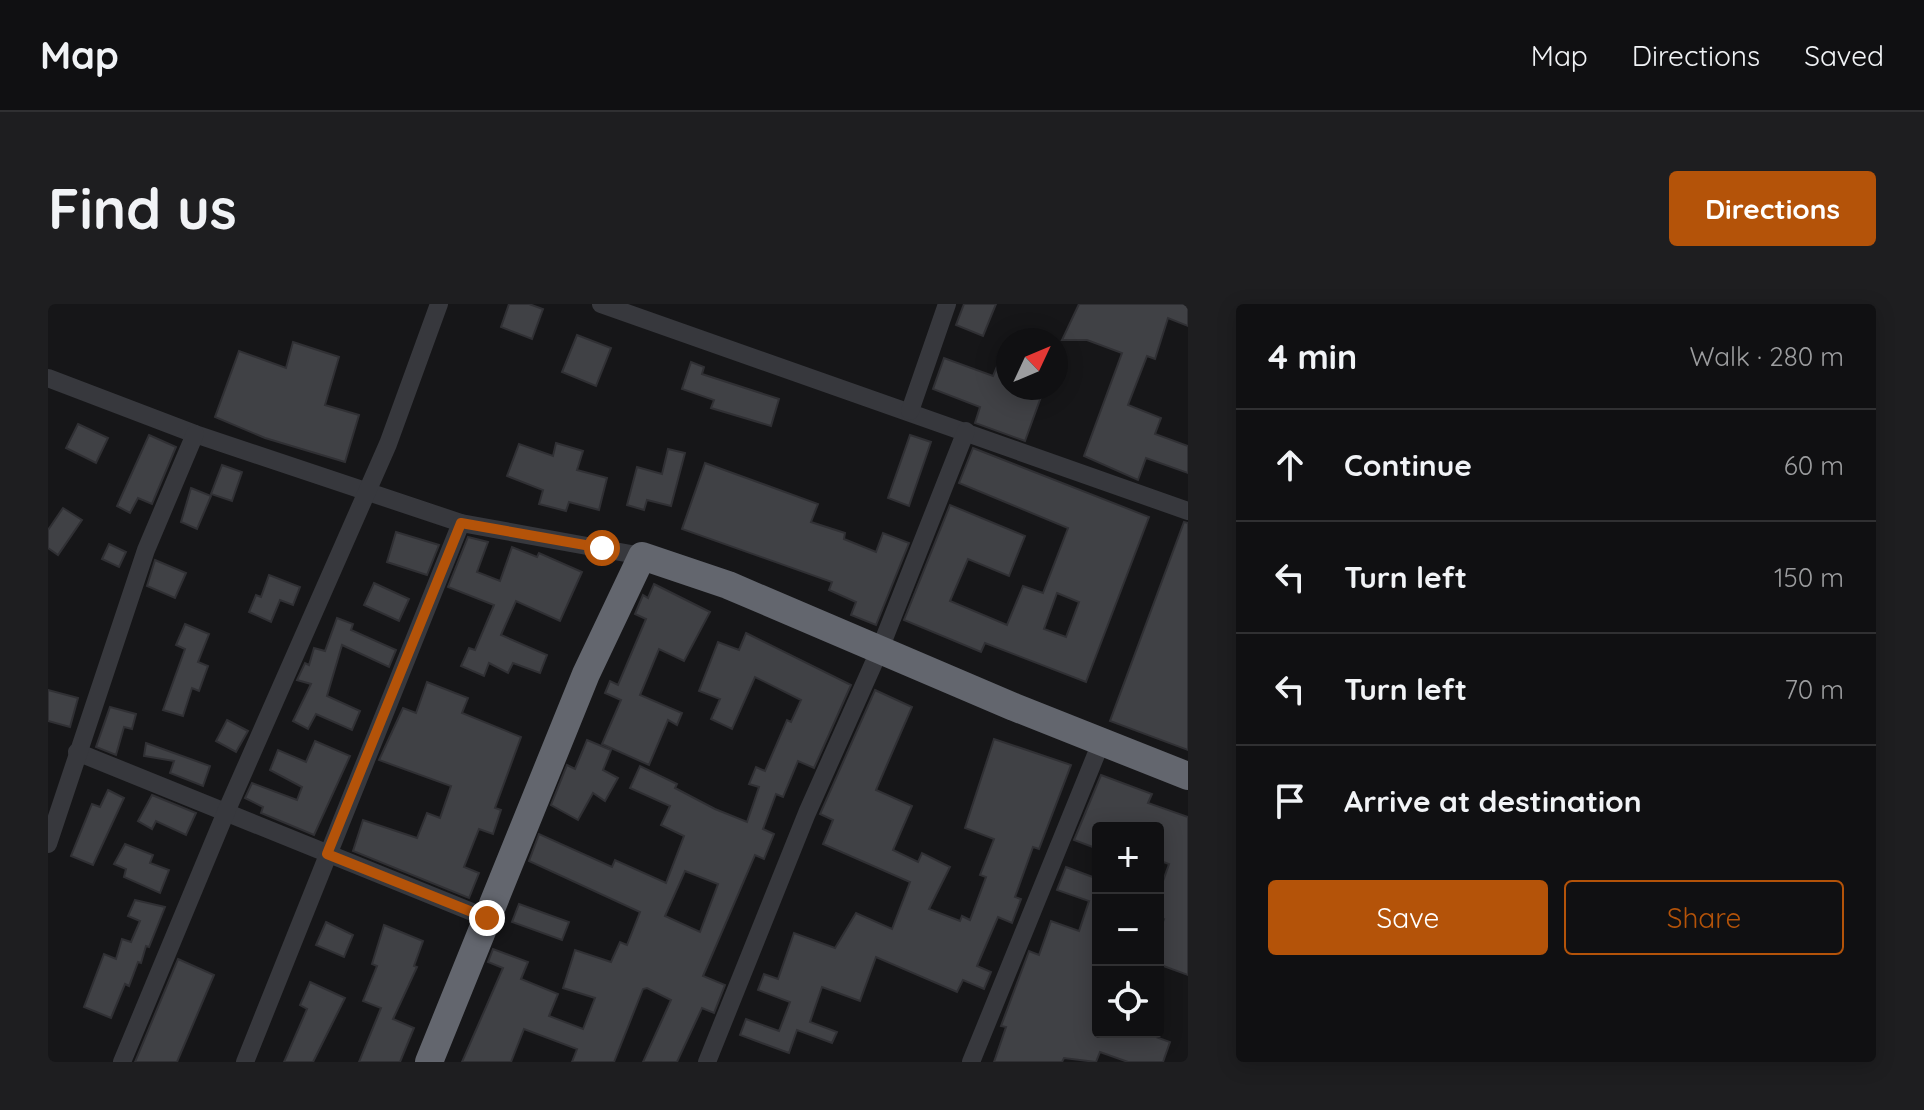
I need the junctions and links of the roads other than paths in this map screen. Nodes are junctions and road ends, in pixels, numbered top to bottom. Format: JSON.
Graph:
{"nodes":[{"id":1,"x":439,"y":304,"type":"edge"},
{"id":2,"x":601,"y":304,"type":"edge"},
{"id":3,"x":947,"y":304,"type":"edge"},
{"id":4,"x":48,"y":378,"type":"edge"},
{"id":5,"x":910,"y":411,"type":"junction"},
{"id":6,"x":966,"y":431,"type":"junction"},
{"id":7,"x":195,"y":434,"type":"junction"},
{"id":8,"x":367,"y":491,"type":"junction"},
{"id":9,"x":1188,"y":511,"type":"edge"},
{"id":10,"x":461,"y":523,"type":"junction"},
{"id":11,"x":642,"y":556,"type":"junction"},
{"id":12,"x":880,"y":649,"type":"junction"},
{"id":13,"x":1102,"y":740,"type":"junction"},
{"id":14,"x":77,"y":752,"type":"junction"},
{"id":15,"x":1188,"y":776,"type":"edge"},
{"id":16,"x":226,"y":812,"type":"junction"},
{"id":17,"x":48,"y":844,"type":"edge"},
{"id":18,"x":327,"y":854,"type":"junction"},
{"id":19,"x":487,"y":918,"type":"junction"},
{"id":20,"x":122,"y":1062,"type":"edge"},
{"id":21,"x":245,"y":1062,"type":"edge"},
{"id":22,"x":429,"y":1062,"type":"edge"},
{"id":23,"x":707,"y":1062,"type":"edge"},
{"id":24,"x":971,"y":1062,"type":"edge"}],
"edges":[{"from":1,"to":8,"type":"street"},
{"from":2,"to":5,"type":"street"},
{"from":3,"to":5,"type":"street"},
{"from":4,"to":7,"type":"street"},
{"from":5,"to":6,"type":"street"},
{"from":6,"to":9,"type":"street"},
{"from":6,"to":12,"type":"street"},
{"from":7,"to":8,"type":"street"},
{"from":7,"to":14,"type":"street"},
{"from":8,"to":10,"type":"street"},
{"from":8,"to":16,"type":"street"},
{"from":10,"to":11,"type":"street"},
{"from":10,"to":18,"type":"street"},
{"from":11,"to":12,"type":"highway"},
{"from":11,"to":19,"type":"highway"},
{"from":12,"to":13,"type":"highway"},
{"from":12,"to":23,"type":"street"},
{"from":13,"to":15,"type":"highway"},
{"from":13,"to":24,"type":"street"},
{"from":14,"to":16,"type":"street"},
{"from":14,"to":17,"type":"street"},
{"from":16,"to":18,"type":"street"},
{"from":16,"to":20,"type":"street"},
{"from":18,"to":19,"type":"street"},
{"from":18,"to":21,"type":"street"},
{"from":19,"to":22,"type":"highway"}]}
